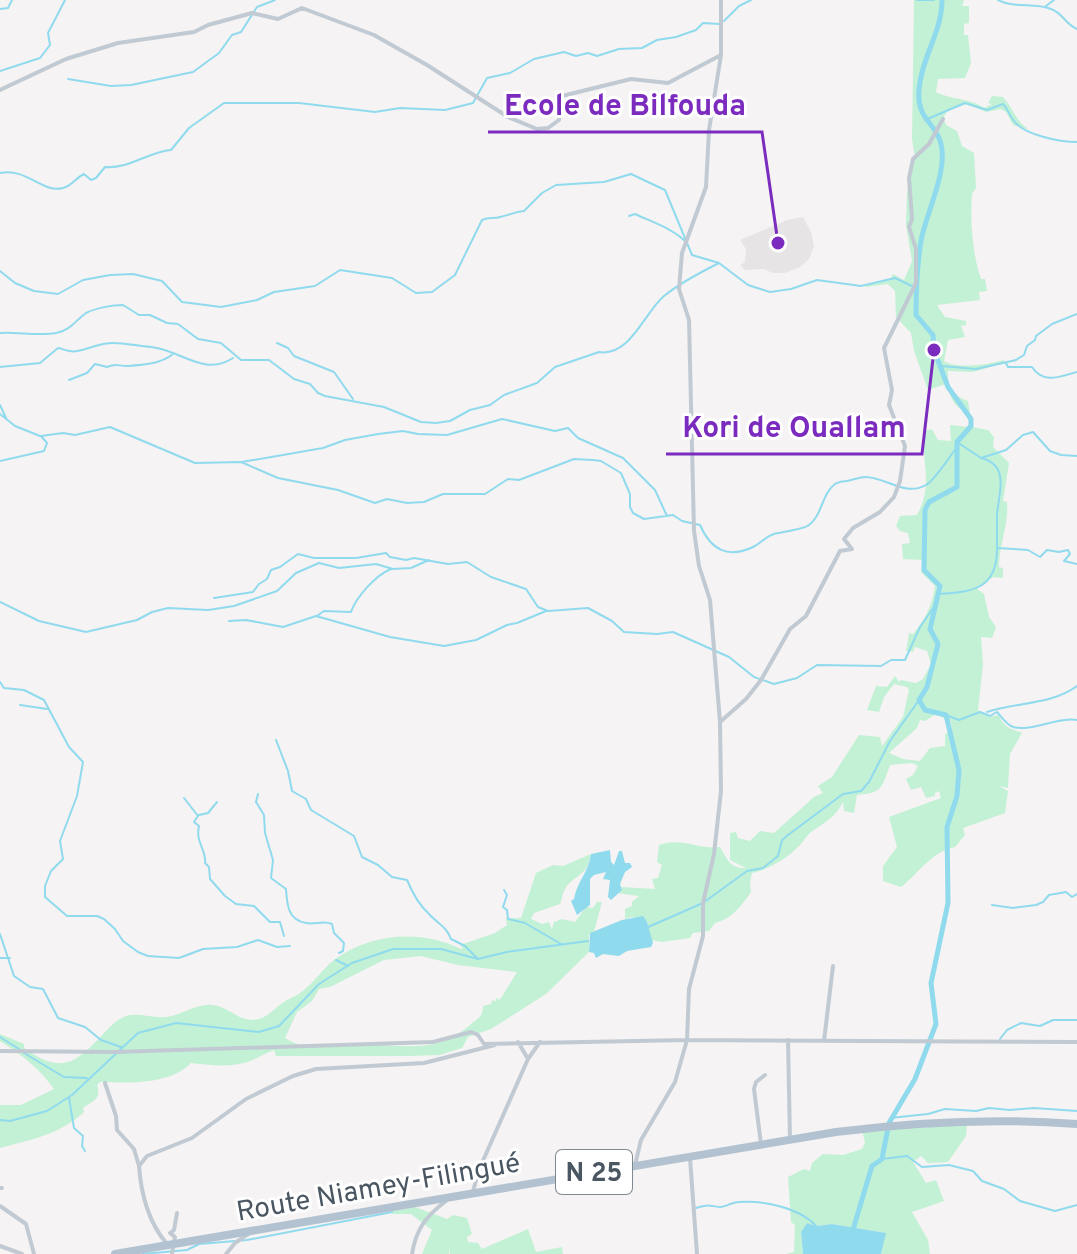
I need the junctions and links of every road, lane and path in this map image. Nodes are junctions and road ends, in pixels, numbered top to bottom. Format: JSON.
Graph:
{"nodes":[{"id":1,"x":721,"y":0,"type":"edge"},
{"id":2,"x":721,"y":55,"type":"junction"},
{"id":3,"x":0,"y":90,"type":"edge"},
{"id":4,"x":943,"y":119,"type":"dead end"},
{"id":5,"x":720,"y":722,"type":"junction"},
{"id":6,"x":833,"y":966,"type":"dead end"},
{"id":7,"x":687,"y":1040,"type":"junction"},
{"id":8,"x":788,"y":1040,"type":"junction"},
{"id":9,"x":541,"y":1041,"type":"junction"},
{"id":10,"x":824,"y":1041,"type":"junction"},
{"id":11,"x":518,"y":1042,"type":"junction"},
{"id":12,"x":1077,"y":1042,"type":"edge"},
{"id":13,"x":497,"y":1044,"type":"junction"},
{"id":14,"x":0,"y":1051,"type":"edge"},
{"id":15,"x":528,"y":1059,"type":"junction"},
{"id":16,"x":765,"y":1075,"type":"dead end"},
{"id":17,"x":105,"y":1083,"type":"dead end"},
{"id":18,"x":1077,"y":1124,"type":"edge"},
{"id":19,"x":790,"y":1140,"type":"junction"},
{"id":20,"x":761,"y":1144,"type":"junction"},
{"id":21,"x":690,"y":1156,"type":"junction"},
{"id":22,"x":635,"y":1165,"type":"junction"},
{"id":23,"x":139,"y":1166,"type":"junction"},
{"id":24,"x":473,"y":1192,"type":"junction"},
{"id":25,"x":454,"y":1195,"type":"junction"},
{"id":26,"x":0,"y":1206,"type":"edge"},
{"id":27,"x":177,"y":1213,"type":"dead end"},
{"id":28,"x":252,"y":1230,"type":"junction"},
{"id":29,"x":0,"y":1246,"type":"edge"},
{"id":30,"x":171,"y":1250,"type":"edge"},
{"id":31,"x":22,"y":1254,"type":"edge"},
{"id":32,"x":34,"y":1254,"type":"edge"},
{"id":33,"x":115,"y":1254,"type":"edge"},
{"id":34,"x":226,"y":1254,"type":"edge"},
{"id":35,"x":412,"y":1254,"type":"edge"},
{"id":36,"x":697,"y":1254,"type":"edge"}],
"edges":[{"from":1,"to":2,"type":"street"},
{"from":2,"to":3,"type":"street"},
{"from":2,"to":5,"type":"street"},
{"from":4,"to":5,"type":"street"},
{"from":5,"to":7,"type":"street"},
{"from":6,"to":10,"type":"street"},
{"from":7,"to":8,"type":"street"},
{"from":7,"to":9,"type":"street"},
{"from":7,"to":22,"type":"street"},
{"from":8,"to":10,"type":"street"},
{"from":8,"to":19,"type":"street"},
{"from":9,"to":11,"type":"street"},
{"from":9,"to":15,"type":"street"},
{"from":10,"to":12,"type":"street"},
{"from":11,"to":13,"type":"street"},
{"from":11,"to":15,"type":"street"},
{"from":13,"to":14,"type":"street"},
{"from":13,"to":23,"type":"street"},
{"from":15,"to":24,"type":"street"},
{"from":16,"to":20,"type":"street"},
{"from":17,"to":23,"type":"street"},
{"from":18,"to":19,"type":"main road","name":"Route Niamey-Filingué","number":"N 25"},
{"from":19,"to":20,"type":"main road","name":"Route Niamey-Filingué","number":"N 25"},
{"from":20,"to":21,"type":"main road","name":"Route Niamey-Filingué","number":"N 25"},
{"from":21,"to":22,"type":"main road","name":"Route Niamey-Filingué","number":"N 25"},
{"from":21,"to":36,"type":"street"},
{"from":22,"to":24,"type":"main road","name":"Route Niamey-Filingué","number":"N 25"},
{"from":23,"to":30,"type":"street"},
{"from":24,"to":25,"type":"main road","name":"Route Niamey-Filingué","number":"N 25"},
{"from":25,"to":28,"type":"main road","name":"Route Niamey-Filingué","number":"N 25"},
{"from":25,"to":35,"type":"street"},
{"from":26,"to":32,"type":"street"},
{"from":27,"to":30,"type":"street"},
{"from":28,"to":30,"type":"main road","name":"Route Niamey-Filingué","number":"N 25"},
{"from":28,"to":34,"type":"street"},
{"from":29,"to":31,"type":"street"},
{"from":30,"to":33,"type":"main road","name":"Route Niamey-Filingué","number":"N 25"}]}
